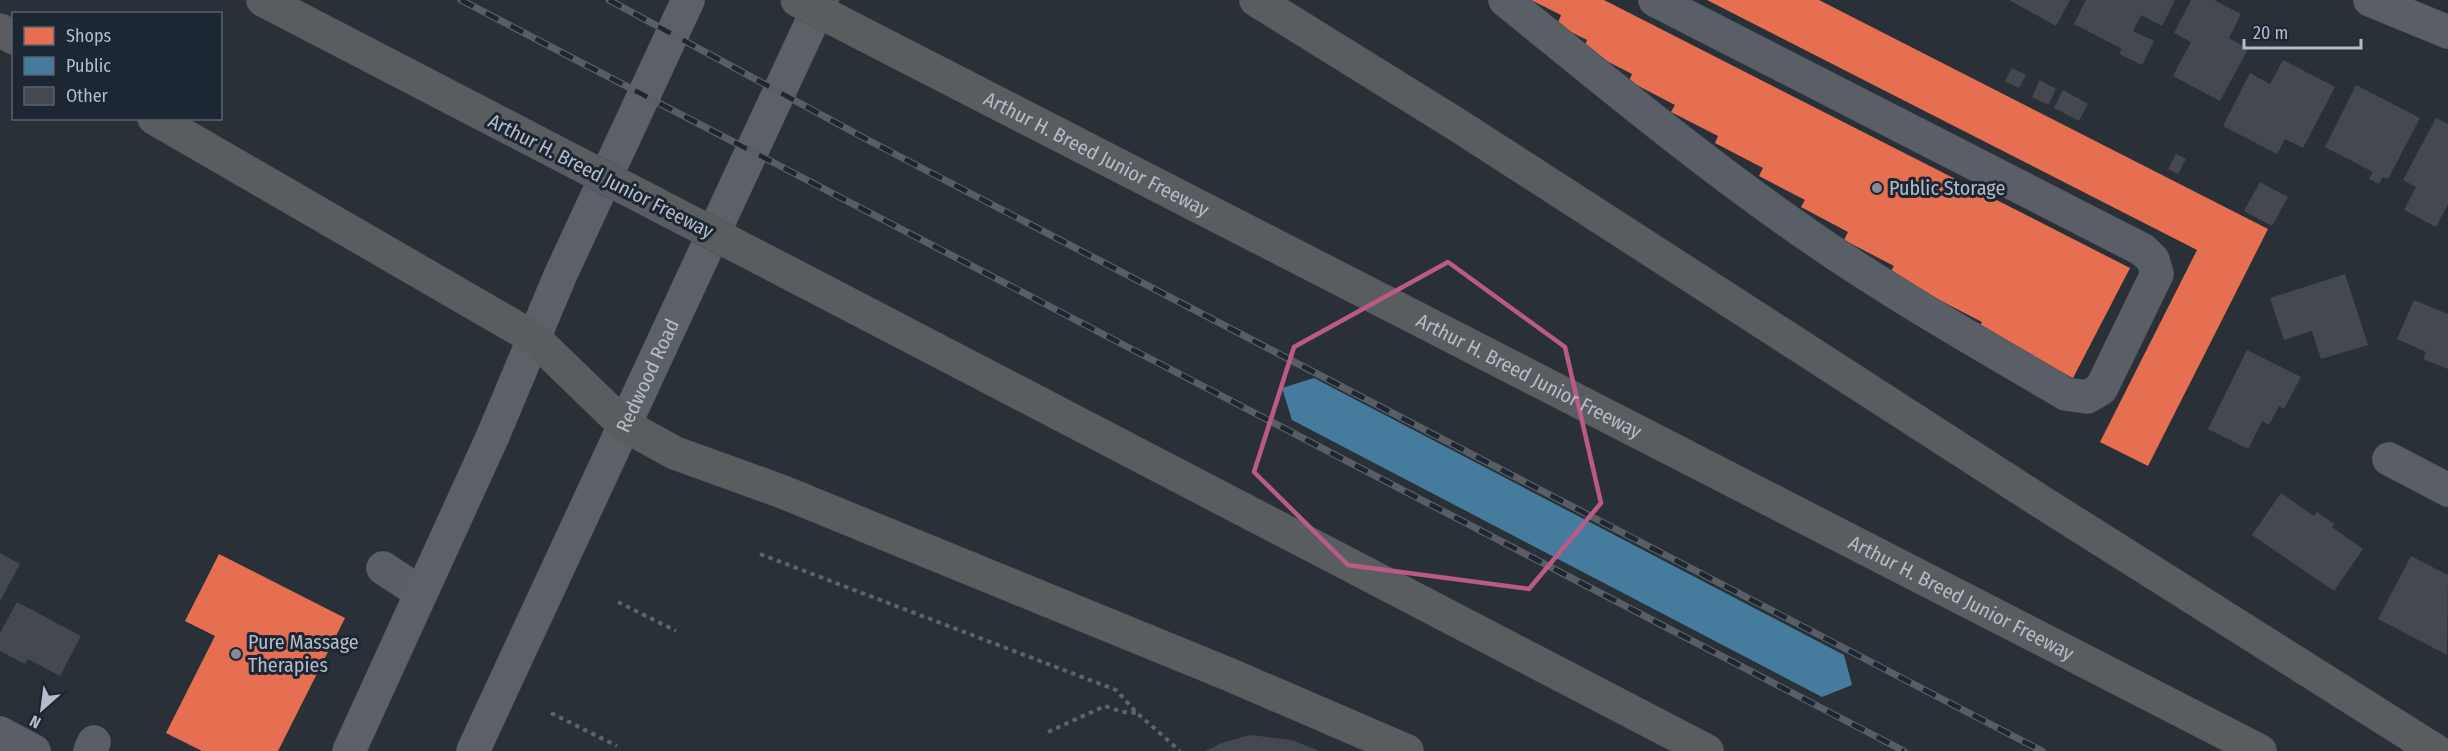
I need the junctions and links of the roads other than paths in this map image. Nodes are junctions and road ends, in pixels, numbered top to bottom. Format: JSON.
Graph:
{"nodes":[{"id":1,"x":263,"y":0,"type":"edge"},
{"id":2,"x":688,"y":0,"type":"edge"},
{"id":3,"x":796,"y":0,"type":"edge"},
{"id":4,"x":822,"y":0,"type":"edge"},
{"id":5,"x":1256,"y":0,"type":"edge"},
{"id":6,"x":1505,"y":0,"type":"edge"},
{"id":7,"x":1655,"y":0,"type":"edge"},
{"id":8,"x":2370,"y":0,"type":"edge"},
{"id":9,"x":2448,"y":32,"type":"edge"},
{"id":10,"x":157,"y":120,"type":"edge"},
{"id":11,"x":534,"y":338,"type":"junction"},
{"id":12,"x":624,"y":425,"type":"junction"},
{"id":13,"x":2388,"y":459,"type":"dead end"},
{"id":14,"x":2448,"y":490,"type":"edge"},
{"id":15,"x":383,"y":568,"type":"dead end"},
{"id":16,"x":421,"y":593,"type":"junction"},
{"id":17,"x":0,"y":733,"type":"edge"},
{"id":18,"x":34,"y":751,"type":"edge"},
{"id":19,"x":349,"y":751,"type":"edge"},
{"id":20,"x":472,"y":751,"type":"edge"},
{"id":21,"x":1407,"y":751,"type":"edge"},
{"id":22,"x":1707,"y":751,"type":"edge"},
{"id":23,"x":2260,"y":751,"type":"edge"},
{"id":24,"x":2436,"y":751,"type":"edge"}],
"edges":[{"from":1,"to":22,"type":"highway","name":"Arthur H. Breed Junior Freeway","bridge":true},
{"from":2,"to":11,"type":"main road"},
{"from":3,"to":23,"type":"highway","name":"Arthur H. Breed Junior Freeway","bridge":true},
{"from":4,"to":12,"type":"main road","name":"Redwood Road"},
{"from":5,"to":24,"type":"highway"},
{"from":6,"to":7,"type":"street"},
{"from":8,"to":9,"type":"street"},
{"from":10,"to":11,"type":"highway"},
{"from":11,"to":12,"type":"highway"},
{"from":11,"to":16,"type":"main road"},
{"from":12,"to":20,"type":"main road","name":"Redwood Road"},
{"from":12,"to":21,"type":"highway"},
{"from":13,"to":14,"type":"street"},
{"from":15,"to":16,"type":"street"},
{"from":16,"to":19,"type":"main road"},
{"from":17,"to":18,"type":"street"}]}
